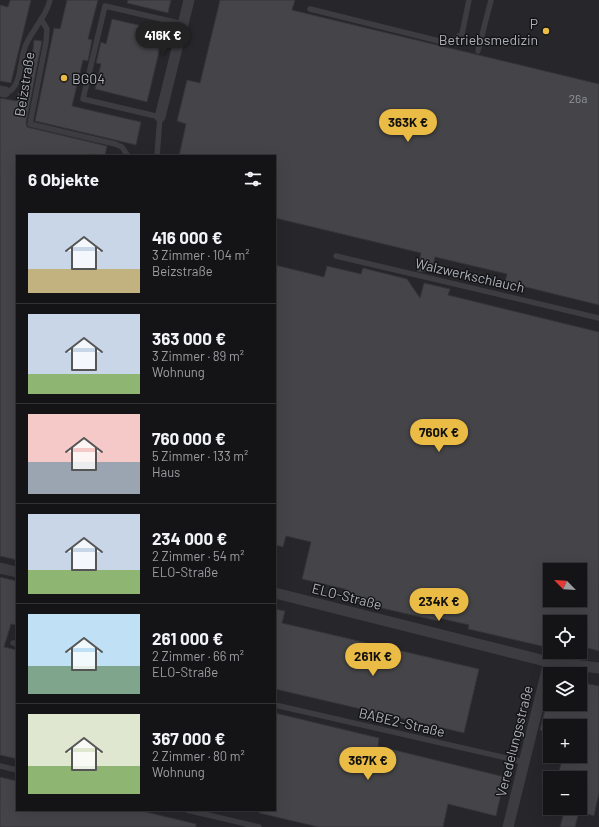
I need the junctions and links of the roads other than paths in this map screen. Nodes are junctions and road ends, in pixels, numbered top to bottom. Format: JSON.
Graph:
{"nodes":[{"id":1,"x":50,"y":0,"type":"edge"},
{"id":2,"x":188,"y":0,"type":"edge"},
{"id":3,"x":469,"y":0,"type":"edge"},
{"id":4,"x":490,"y":0,"type":"edge"},
{"id":5,"x":310,"y":9,"type":"dead end"},
{"id":6,"x":41,"y":20,"type":"junction"},
{"id":7,"x":183,"y":24,"type":"junction"},
{"id":8,"x":478,"y":51,"type":"dead end"},
{"id":9,"x":2,"y":91,"type":"edge"},
{"id":10,"x":160,"y":117,"type":"junction"},
{"id":11,"x":127,"y":155,"type":"edge"},
{"id":12,"x":157,"y":155,"type":"edge"},
{"id":13,"x":336,"y":256,"type":"dead end"},
{"id":14,"x":599,"y":318,"type":"edge"},
{"id":15,"x":0,"y":568,"type":"edge"},
{"id":16,"x":16,"y":572,"type":"edge"},
{"id":17,"x":276,"y":593,"type":"edge"},
{"id":18,"x":549,"y":662,"type":"junction"},
{"id":19,"x":599,"y":668,"type":"edge"},
{"id":20,"x":276,"y":705,"type":"edge"},
{"id":21,"x":524,"y":762,"type":"junction"},
{"id":22,"x":0,"y":766,"type":"edge"},
{"id":23,"x":16,"y":770,"type":"edge"},
{"id":24,"x":191,"y":811,"type":"edge"},
{"id":25,"x":259,"y":827,"type":"edge"},
{"id":26,"x":508,"y":827,"type":"edge"}],
"edges":[{"from":1,"to":6,"type":"lane"},
{"from":2,"to":7,"type":"street"},
{"from":3,"to":5,"type":"lane"},
{"from":4,"to":8,"type":"lane"},
{"from":6,"to":9,"type":"lane"},
{"from":6,"to":11,"type":"lane","name":"Beizstraße"},
{"from":7,"to":10,"type":"street"},
{"from":7,"to":10,"type":"lane"},
{"from":10,"to":12,"type":"lane"},
{"from":13,"to":14,"type":"lane","name":"Walzwerkschlauch"},
{"from":15,"to":16,"type":"street"},
{"from":17,"to":18,"type":"street","name":"ELO-Straße"},
{"from":18,"to":19,"type":"street","name":"ELO-Straße"},
{"from":18,"to":21,"type":"street","name":"Veredelungsstraße"},
{"from":20,"to":21,"type":"lane","name":"BABE2-Straße"},
{"from":21,"to":26,"type":"street","name":"Veredelungsstraße"},
{"from":22,"to":23,"type":"lane"},
{"from":24,"to":25,"type":"lane"}]}
